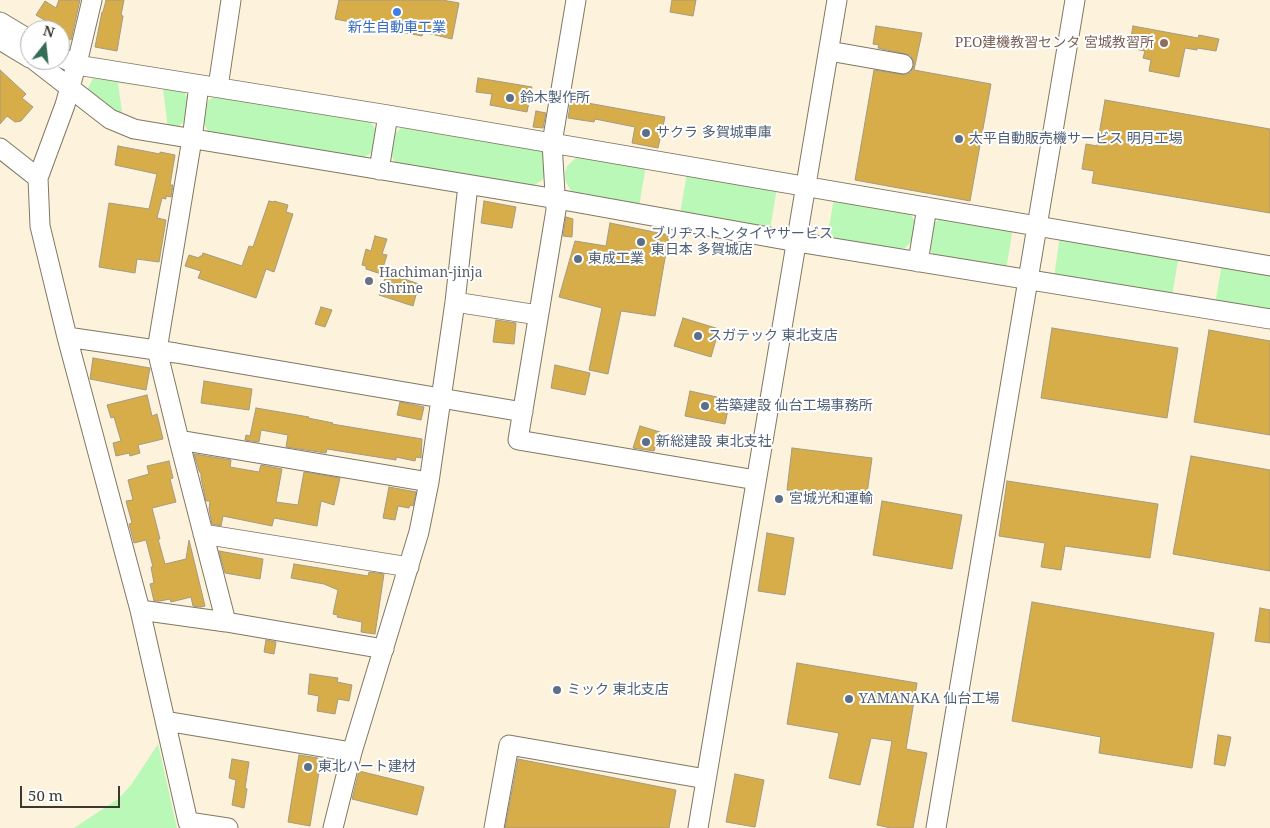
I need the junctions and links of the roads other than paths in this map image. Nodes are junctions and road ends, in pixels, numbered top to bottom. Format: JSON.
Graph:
{"nodes":[{"id":1,"x":92,"y":0,"type":"edge"},
{"id":2,"x":231,"y":0,"type":"edge"},
{"id":3,"x":576,"y":0,"type":"edge"},
{"id":4,"x":837,"y":0,"type":"edge"},
{"id":5,"x":1075,"y":0,"type":"edge"},
{"id":6,"x":0,"y":22,"type":"edge"},
{"id":7,"x":20,"y":34,"type":"edge"},
{"id":8,"x":0,"y":40,"type":"edge"},
{"id":9,"x":829,"y":51,"type":"junction"},
{"id":10,"x":20,"y":52,"type":"edge"},
{"id":11,"x":70,"y":56,"type":"edge"},
{"id":12,"x":70,"y":61,"type":"edge"},
{"id":13,"x":903,"y":64,"type":"dead end"},
{"id":14,"x":46,"y":70,"type":"edge"},
{"id":15,"x":69,"y":70,"type":"edge"},
{"id":16,"x":199,"y":85,"type":"junction"},
{"id":17,"x":218,"y":87,"type":"junction"},
{"id":18,"x":70,"y":89,"type":"junction"},
{"id":19,"x":388,"y":115,"type":"junction"},
{"id":20,"x":192,"y":139,"type":"junction"},
{"id":21,"x":552,"y":143,"type":"junction"},
{"id":22,"x":0,"y":148,"type":"edge"},
{"id":23,"x":379,"y":170,"type":"junction"},
{"id":24,"x":38,"y":178,"type":"junction"},
{"id":25,"x":468,"y":185,"type":"junction"},
{"id":26,"x":806,"y":187,"type":"junction"},
{"id":27,"x":557,"y":199,"type":"junction"},
{"id":28,"x":927,"y":207,"type":"junction"},
{"id":29,"x":1037,"y":225,"type":"junction"},
{"id":30,"x":797,"y":242,"type":"junction"},
{"id":31,"x":918,"y":262,"type":"junction"},
{"id":32,"x":1270,"y":266,"type":"edge"},
{"id":33,"x":1028,"y":280,"type":"junction"},
{"id":34,"x":455,"y":302,"type":"junction"},
{"id":35,"x":538,"y":315,"type":"junction"},
{"id":36,"x":1270,"y":319,"type":"edge"},
{"id":37,"x":67,"y":337,"type":"junction"},
{"id":38,"x":158,"y":350,"type":"junction"},
{"id":39,"x":441,"y":398,"type":"junction"},
{"id":40,"x":523,"y":412,"type":"junction"},
{"id":41,"x":178,"y":440,"type":"junction"},
{"id":42,"x":756,"y":480,"type":"junction"},
{"id":43,"x":429,"y":482,"type":"junction"},
{"id":44,"x":204,"y":534,"type":"junction"},
{"id":45,"x":409,"y":567,"type":"junction"},
{"id":46,"x":140,"y":610,"type":"junction"},
{"id":47,"x":226,"y":622,"type":"junction"},
{"id":48,"x":384,"y":649,"type":"junction"},
{"id":49,"x":165,"y":721,"type":"junction"},
{"id":50,"x":352,"y":752,"type":"junction"},
{"id":51,"x":706,"y":779,"type":"junction"},
{"id":52,"x":228,"y":828,"type":"edge"},
{"id":53,"x":333,"y":828,"type":"edge"},
{"id":54,"x":494,"y":828,"type":"edge"},
{"id":55,"x":698,"y":828,"type":"edge"},
{"id":56,"x":936,"y":828,"type":"edge"}],
"edges":[{"from":1,"to":11,"type":"street"},
{"from":2,"to":17,"type":"street"},
{"from":3,"to":21,"type":"street"},
{"from":4,"to":9,"type":"street"},
{"from":5,"to":29,"type":"street"},
{"from":6,"to":7,"type":"street"},
{"from":8,"to":10,"type":"street"},
{"from":9,"to":13,"type":"street"},
{"from":9,"to":26,"type":"street"},
{"from":12,"to":16,"type":"street"},
{"from":14,"to":18,"type":"street"},
{"from":15,"to":18,"type":"street"},
{"from":16,"to":17,"type":"street"},
{"from":16,"to":20,"type":"street"},
{"from":17,"to":19,"type":"street"},
{"from":18,"to":20,"type":"street"},
{"from":18,"to":24,"type":"street"},
{"from":19,"to":21,"type":"street"},
{"from":19,"to":23,"type":"street"},
{"from":20,"to":23,"type":"street"},
{"from":20,"to":38,"type":"street"},
{"from":21,"to":26,"type":"street"},
{"from":21,"to":27,"type":"street"},
{"from":22,"to":24,"type":"street"},
{"from":23,"to":25,"type":"street"},
{"from":24,"to":37,"type":"street"},
{"from":25,"to":27,"type":"street"},
{"from":25,"to":34,"type":"street"},
{"from":26,"to":28,"type":"street"},
{"from":26,"to":30,"type":"street"},
{"from":27,"to":30,"type":"street"},
{"from":27,"to":35,"type":"street"},
{"from":28,"to":29,"type":"street"},
{"from":28,"to":31,"type":"street"},
{"from":29,"to":32,"type":"street"},
{"from":29,"to":33,"type":"street"},
{"from":30,"to":31,"type":"street"},
{"from":30,"to":42,"type":"street"},
{"from":31,"to":33,"type":"street"},
{"from":33,"to":36,"type":"street"},
{"from":33,"to":56,"type":"street"},
{"from":34,"to":35,"type":"street"},
{"from":34,"to":39,"type":"street"},
{"from":35,"to":40,"type":"street"},
{"from":37,"to":38,"type":"street"},
{"from":37,"to":46,"type":"street"},
{"from":38,"to":39,"type":"street"},
{"from":38,"to":41,"type":"street"},
{"from":39,"to":40,"type":"street"},
{"from":39,"to":43,"type":"street"},
{"from":40,"to":42,"type":"street"},
{"from":41,"to":43,"type":"street"},
{"from":41,"to":44,"type":"street"},
{"from":42,"to":51,"type":"street"},
{"from":43,"to":45,"type":"street"},
{"from":44,"to":45,"type":"street"},
{"from":44,"to":47,"type":"street"},
{"from":45,"to":48,"type":"street"},
{"from":46,"to":47,"type":"street"},
{"from":46,"to":49,"type":"street"},
{"from":47,"to":48,"type":"street"},
{"from":48,"to":50,"type":"street"},
{"from":49,"to":50,"type":"street"},
{"from":49,"to":52,"type":"street"},
{"from":50,"to":53,"type":"street"},
{"from":51,"to":54,"type":"street"},
{"from":51,"to":55,"type":"street"}]}
